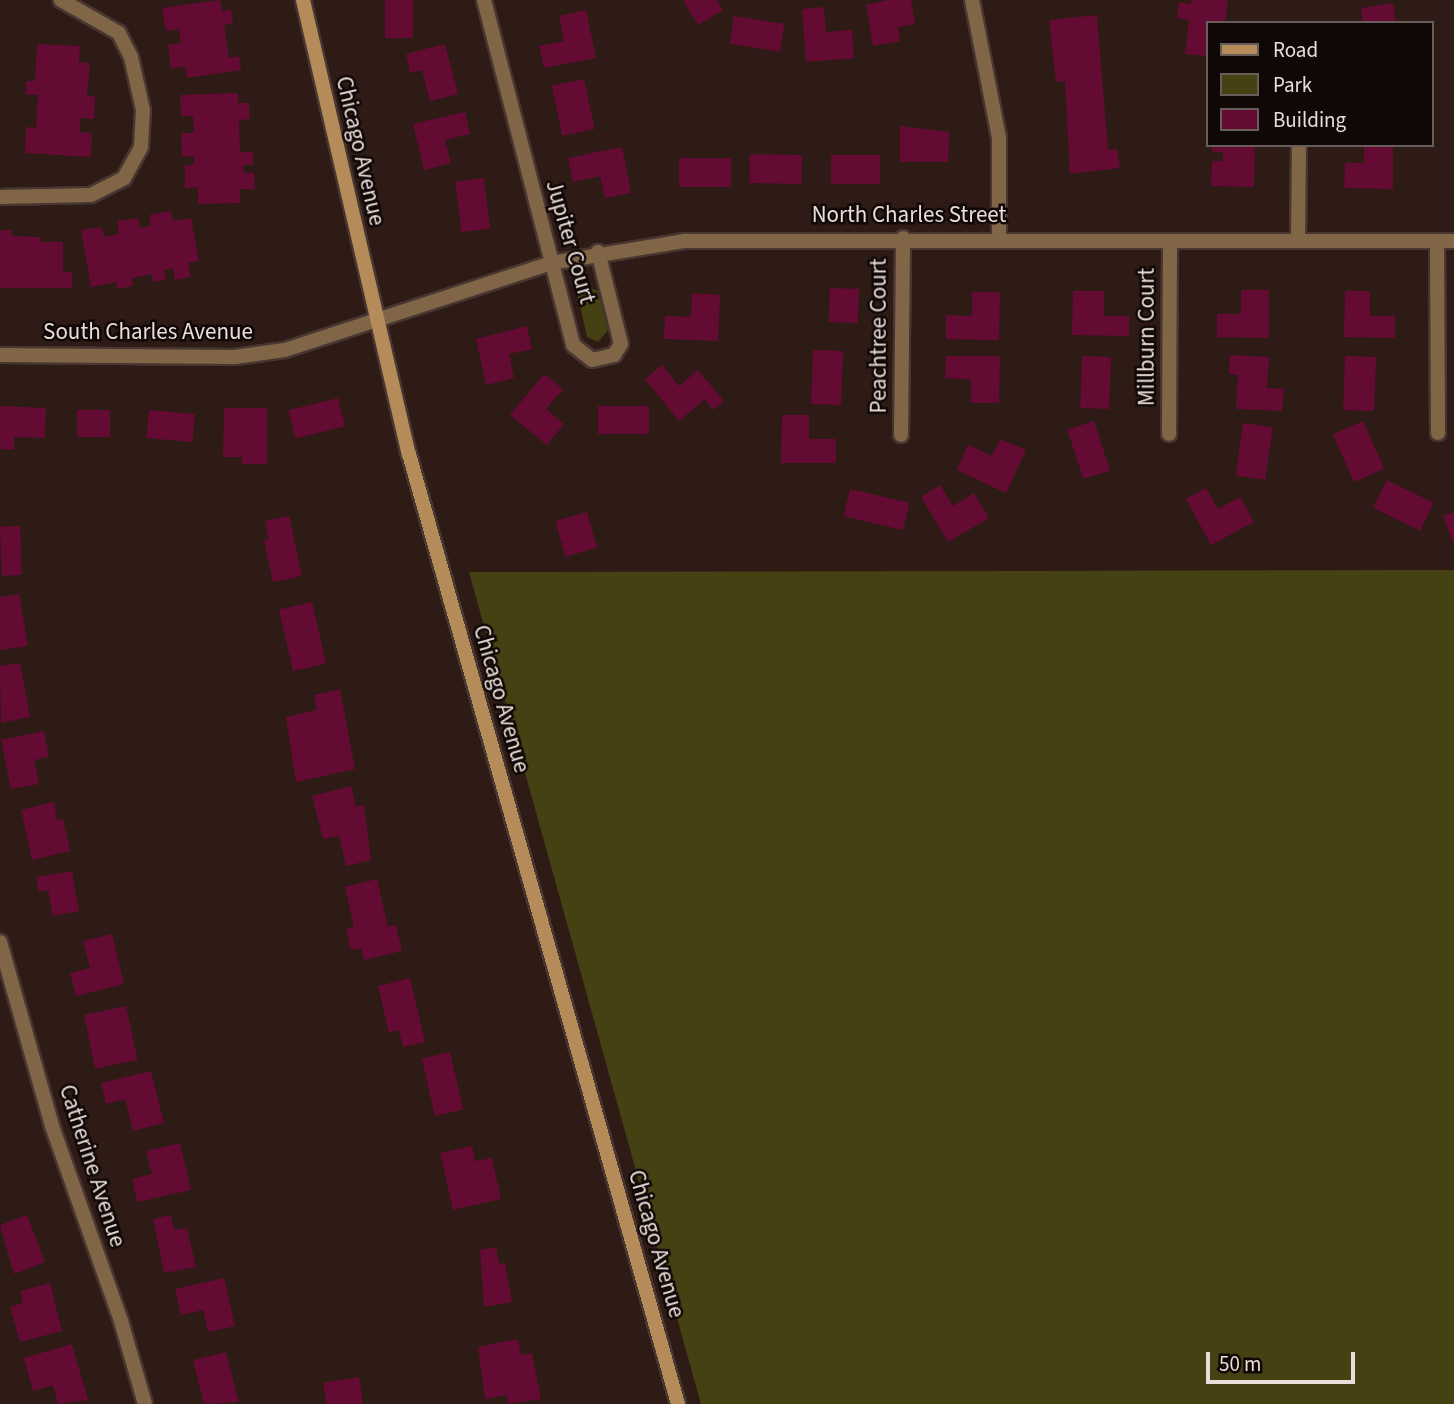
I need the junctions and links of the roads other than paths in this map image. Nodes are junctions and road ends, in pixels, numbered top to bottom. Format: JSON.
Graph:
{"nodes":[{"id":1,"x":61,"y":0,"type":"edge"},
{"id":2,"x":303,"y":0,"type":"edge"},
{"id":3,"x":484,"y":0,"type":"edge"},
{"id":4,"x":972,"y":0,"type":"edge"},
{"id":5,"x":1299,"y":147,"type":"edge"},
{"id":6,"x":0,"y":197,"type":"edge"},
{"id":7,"x":903,"y":238,"type":"junction"},
{"id":8,"x":999,"y":238,"type":"junction"},
{"id":9,"x":1298,"y":240,"type":"junction"},
{"id":10,"x":1170,"y":241,"type":"junction"},
{"id":11,"x":1437,"y":241,"type":"junction"},
{"id":12,"x":1454,"y":241,"type":"edge"},
{"id":13,"x":598,"y":252,"type":"junction"},
{"id":14,"x":551,"y":264,"type":"junction"},
{"id":15,"x":376,"y":321,"type":"junction"},
{"id":16,"x":0,"y":355,"type":"edge"},
{"id":17,"x":1438,"y":433,"type":"dead end"},
{"id":18,"x":1169,"y":434,"type":"dead end"},
{"id":19,"x":901,"y":435,"type":"dead end"},
{"id":20,"x":0,"y":942,"type":"edge"},
{"id":21,"x":145,"y":1404,"type":"edge"},
{"id":22,"x":678,"y":1404,"type":"edge"}],
"edges":[{"from":1,"to":6,"type":"street"},
{"from":2,"to":15,"type":"main road","name":"Chicago Avenue"},
{"from":3,"to":14,"type":"street","name":"Jupiter Court"},
{"from":4,"to":8,"type":"street"},
{"from":5,"to":9,"type":"street"},
{"from":7,"to":8,"type":"street","name":"North Charles Street"},
{"from":7,"to":13,"type":"street","name":"North Charles Street"},
{"from":7,"to":19,"type":"street","name":"Peachtree Court"},
{"from":8,"to":10,"type":"street","name":"North Charles Street"},
{"from":9,"to":10,"type":"street","name":"North Charles Street"},
{"from":9,"to":11,"type":"street","name":"North Charles Street"},
{"from":10,"to":18,"type":"street","name":"Millburn Court"},
{"from":11,"to":12,"type":"street","name":"North Charles Street"},
{"from":11,"to":17,"type":"street"},
{"from":13,"to":14,"type":"street","name":"North Charles Street"},
{"from":13,"to":14,"type":"street","name":"Jupiter Court"},
{"from":14,"to":15,"type":"street","name":"North Charles Street"},
{"from":15,"to":16,"type":"street","name":"South Charles Avenue"},
{"from":15,"to":22,"type":"main road","name":"Chicago Avenue"},
{"from":20,"to":21,"type":"street","name":"Catherine Avenue"}]}
